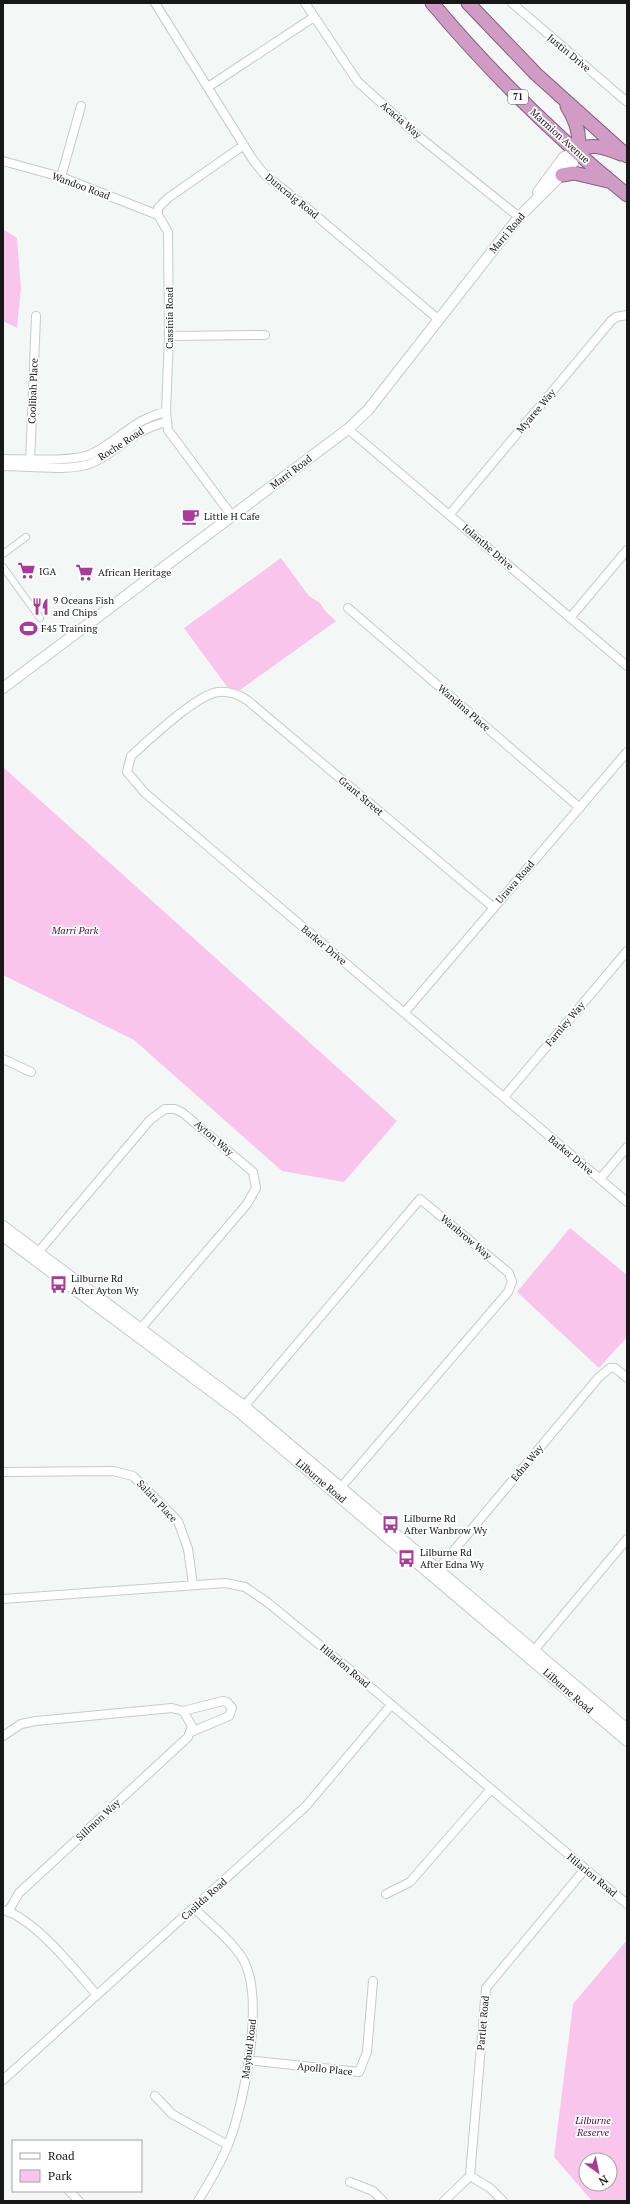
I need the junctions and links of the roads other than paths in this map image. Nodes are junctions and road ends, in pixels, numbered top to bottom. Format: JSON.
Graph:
{"nodes":[{"id":1,"x":155,"y":3,"type":"edge"},
{"id":2,"x":305,"y":3,"type":"edge"},
{"id":3,"x":432,"y":3,"type":"edge"},
{"id":4,"x":468,"y":3,"type":"edge"},
{"id":5,"x":512,"y":3,"type":"edge"},
{"id":6,"x":314,"y":17,"type":"junction"},
{"id":7,"x":208,"y":87,"type":"junction"},
{"id":8,"x":562,"y":97,"type":"junction"},
{"id":9,"x":627,"y":102,"type":"edge"},
{"id":10,"x":81,"y":106,"type":"dead end"},
{"id":11,"x":244,"y":145,"type":"junction"},
{"id":12,"x":577,"y":151,"type":"junction"},
{"id":13,"x":627,"y":156,"type":"edge"},
{"id":14,"x":3,"y":161,"type":"edge"},
{"id":15,"x":562,"y":175,"type":"junction"},
{"id":16,"x":61,"y":177,"type":"junction"},
{"id":17,"x":611,"y":182,"type":"junction"},
{"id":18,"x":627,"y":195,"type":"edge"},
{"id":19,"x":530,"y":206,"type":"junction"},
{"id":20,"x":158,"y":215,"type":"junction"},
{"id":21,"x":519,"y":217,"type":"junction"},
{"id":22,"x":627,"y":315,"type":"edge"},
{"id":23,"x":36,"y":316,"type":"dead end"},
{"id":24,"x":438,"y":319,"type":"junction"},
{"id":25,"x":265,"y":335,"type":"dead end"},
{"id":26,"x":169,"y":336,"type":"junction"},
{"id":27,"x":166,"y":412,"type":"junction"},
{"id":28,"x":167,"y":422,"type":"junction"},
{"id":29,"x":348,"y":429,"type":"junction"},
{"id":30,"x":3,"y":459,"type":"edge"},
{"id":31,"x":30,"y":462,"type":"junction"},
{"id":32,"x":3,"y":466,"type":"edge"},
{"id":33,"x":450,"y":514,"type":"junction"},
{"id":34,"x":232,"y":516,"type":"junction"},
{"id":35,"x":26,"y":537,"type":"dead end"},
{"id":36,"x":627,"y":550,"type":"edge"},
{"id":37,"x":3,"y":554,"type":"edge"},
{"id":38,"x":3,"y":567,"type":"edge"},
{"id":39,"x":348,"y":608,"type":"dead end"},
{"id":40,"x":40,"y":618,"type":"dead end"},
{"id":41,"x":570,"y":618,"type":"junction"},
{"id":42,"x":627,"y":666,"type":"edge"},
{"id":43,"x":3,"y":688,"type":"edge"},
{"id":44,"x":227,"y":692,"type":"joint"},
{"id":45,"x":627,"y":752,"type":"edge"},
{"id":46,"x":580,"y":808,"type":"junction"},
{"id":47,"x":493,"y":907,"type":"junction"},
{"id":48,"x":627,"y":951,"type":"edge"},
{"id":49,"x":404,"y":1013,"type":"junction"},
{"id":50,"x":3,"y":1058,"type":"edge"},
{"id":51,"x":31,"y":1072,"type":"dead end"},
{"id":52,"x":504,"y":1097,"type":"junction"},
{"id":53,"x":627,"y":1147,"type":"edge"},
{"id":54,"x":600,"y":1179,"type":"junction"},
{"id":55,"x":627,"y":1202,"type":"edge"},
{"id":56,"x":3,"y":1226,"type":"edge"},
{"id":57,"x":3,"y":1236,"type":"edge"},
{"id":58,"x":36,"y":1256,"type":"junction"},
{"id":59,"x":138,"y":1332,"type":"junction"},
{"id":60,"x":627,"y":1378,"type":"edge"},
{"id":61,"x":241,"y":1409,"type":"junction"},
{"id":62,"x":3,"y":1472,"type":"edge"},
{"id":63,"x":338,"y":1490,"type":"junction"},
{"id":64,"x":627,"y":1539,"type":"edge"},
{"id":65,"x":435,"y":1572,"type":"junction"},
{"id":66,"x":192,"y":1584,"type":"junction"},
{"id":67,"x":3,"y":1599,"type":"edge"},
{"id":68,"x":531,"y":1653,"type":"junction"},
{"id":69,"x":391,"y":1705,"type":"junction"},
{"id":70,"x":183,"y":1710,"type":"junction"},
{"id":71,"x":627,"y":1729,"type":"edge"},
{"id":72,"x":191,"y":1732,"type":"junction"},
{"id":73,"x":3,"y":1736,"type":"edge"},
{"id":74,"x":627,"y":1741,"type":"edge"},
{"id":75,"x":491,"y":1789,"type":"junction"},
{"id":76,"x":585,"y":1869,"type":"junction"},
{"id":77,"x":386,"y":1894,"type":"dead end"},
{"id":78,"x":627,"y":1904,"type":"edge"},
{"id":79,"x":194,"y":1908,"type":"junction"},
{"id":80,"x":5,"y":1911,"type":"edge"},
{"id":81,"x":373,"y":1981,"type":"dead end"},
{"id":82,"x":96,"y":1994,"type":"junction"},
{"id":83,"x":248,"y":2060,"type":"junction"},
{"id":84,"x":4,"y":2077,"type":"edge"},
{"id":85,"x":154,"y":2096,"type":"dead end"},
{"id":86,"x":228,"y":2145,"type":"junction"},
{"id":87,"x":470,"y":2176,"type":"junction"},
{"id":88,"x":350,"y":2182,"type":"dead end"},
{"id":89,"x":70,"y":2192,"type":"edge"},
{"id":90,"x":79,"y":2201,"type":"edge"},
{"id":91,"x":198,"y":2201,"type":"edge"},
{"id":92,"x":383,"y":2201,"type":"edge"},
{"id":93,"x":444,"y":2201,"type":"edge"},
{"id":94,"x":503,"y":2201,"type":"edge"}],
"edges":[{"from":1,"to":7,"type":"street","name":"Duncraig Road"},
{"from":2,"to":6,"type":"street","name":"Acacia Way"},
{"from":3,"to":12,"type":"highway","name":"Marmion Avenue","number":"71"},
{"from":4,"to":8,"type":"highway"},
{"from":5,"to":9,"type":"street","name":"Justin Drive"},
{"from":6,"to":7,"type":"street"},
{"from":6,"to":21,"type":"street","name":"Acacia Way"},
{"from":7,"to":11,"type":"street","name":"Duncraig Road"},
{"from":8,"to":12,"type":"highway"},
{"from":8,"to":13,"type":"highway"},
{"from":10,"to":16,"type":"street"},
{"from":11,"to":20,"type":"street"},
{"from":11,"to":24,"type":"street","name":"Duncraig Road"},
{"from":12,"to":13,"type":"highway"},
{"from":12,"to":15,"type":"street","name":"Marri Road"},
{"from":12,"to":17,"type":"highway","name":"Marmion Avenue","number":"71"},
{"from":12,"to":19,"type":"street","name":"Marri Road"},
{"from":14,"to":16,"type":"street","name":"Wandoo Road"},
{"from":15,"to":17,"type":"highway"},
{"from":15,"to":19,"type":"street","name":"Marri Road"},
{"from":16,"to":20,"type":"street","name":"Wandoo Road"},
{"from":17,"to":18,"type":"highway","name":"Marmion Avenue","number":"71"},
{"from":19,"to":21,"type":"street","name":"Marri Road"},
{"from":20,"to":26,"type":"street","name":"Cassinia Road"},
{"from":21,"to":24,"type":"street","name":"Marri Road"},
{"from":22,"to":33,"type":"street","name":"Myaree Way"},
{"from":23,"to":31,"type":"street","name":"Coolibah Place"},
{"from":24,"to":29,"type":"street","name":"Marri Road"},
{"from":25,"to":26,"type":"street"},
{"from":26,"to":27,"type":"street","name":"Cassinia Road"},
{"from":27,"to":28,"type":"street","name":"Cassinia Road"},
{"from":27,"to":31,"type":"street","name":"Roche Road"},
{"from":28,"to":31,"type":"street","name":"Roche Road"},
{"from":28,"to":34,"type":"street","name":"Cassinia Road"},
{"from":29,"to":33,"type":"street","name":"Iolanthe Drive"},
{"from":29,"to":34,"type":"street","name":"Marri Road"},
{"from":30,"to":31,"type":"street","name":"Roche Road"},
{"from":31,"to":32,"type":"street","name":"Roche Road"},
{"from":33,"to":41,"type":"street","name":"Iolanthe Drive"},
{"from":34,"to":43,"type":"street","name":"Marri Road"},
{"from":35,"to":37,"type":"street"},
{"from":36,"to":41,"type":"street"},
{"from":38,"to":40,"type":"street"},
{"from":39,"to":46,"type":"street","name":"Wandina Place"},
{"from":41,"to":42,"type":"street","name":"Iolanthe Drive"},
{"from":44,"to":47,"type":"street","name":"Grant Street"},
{"from":44,"to":49,"type":"street","name":"Barker Drive"},
{"from":45,"to":46,"type":"street","name":"Urawa Road"},
{"from":46,"to":47,"type":"street","name":"Urawa Road"},
{"from":47,"to":49,"type":"street","name":"Urawa Road"},
{"from":48,"to":52,"type":"street","name":"Farnley Way"},
{"from":49,"to":52,"type":"street","name":"Barker Drive"},
{"from":50,"to":51,"type":"street"},
{"from":52,"to":54,"type":"street","name":"Barker Drive"},
{"from":53,"to":54,"type":"street"},
{"from":54,"to":55,"type":"street","name":"Barker Drive"},
{"from":56,"to":58,"type":"street","name":"Lilburne Road"},
{"from":57,"to":58,"type":"street","name":"Lilburne Road"},
{"from":58,"to":59,"type":"street","name":"Lilburne Road"},
{"from":58,"to":59,"type":"street","name":"Ayton Way"},
{"from":59,"to":61,"type":"street","name":"Lilburne Road"},
{"from":60,"to":65,"type":"street","name":"Edna Way"},
{"from":61,"to":63,"type":"street","name":"Lilburne Road"},
{"from":61,"to":63,"type":"street","name":"Wanbrow Way"},
{"from":62,"to":66,"type":"street","name":"Salata Place"},
{"from":63,"to":65,"type":"street","name":"Lilburne Road"},
{"from":64,"to":68,"type":"street"},
{"from":65,"to":68,"type":"street","name":"Lilburne Road"},
{"from":66,"to":67,"type":"street","name":"Hilarion Road"},
{"from":66,"to":69,"type":"street","name":"Hilarion Road"},
{"from":68,"to":71,"type":"street","name":"Lilburne Road"},
{"from":68,"to":74,"type":"street","name":"Lilburne Road"},
{"from":69,"to":75,"type":"street","name":"Hilarion Road"},
{"from":69,"to":79,"type":"street","name":"Casilda Road"},
{"from":70,"to":72,"type":"street"},
{"from":70,"to":72,"type":"street","name":"Sillmon Way"},
{"from":70,"to":73,"type":"street","name":"Sillmon Way"},
{"from":72,"to":80,"type":"street","name":"Sillmon Way"},
{"from":75,"to":76,"type":"street","name":"Hilarion Road"},
{"from":75,"to":77,"type":"street"},
{"from":76,"to":78,"type":"street","name":"Hilarion Road"},
{"from":76,"to":87,"type":"street","name":"Partlet Road"},
{"from":79,"to":82,"type":"street","name":"Casilda Road"},
{"from":79,"to":83,"type":"street","name":"Maybud Road"},
{"from":80,"to":82,"type":"street"},
{"from":81,"to":83,"type":"street","name":"Apollo Place"},
{"from":82,"to":84,"type":"street","name":"Casilda Road"},
{"from":83,"to":86,"type":"street","name":"Maybud Road"},
{"from":85,"to":86,"type":"street"},
{"from":86,"to":91,"type":"street","name":"Maybud Road"},
{"from":87,"to":93,"type":"street"},
{"from":87,"to":94,"type":"street"},
{"from":88,"to":92,"type":"street"},
{"from":89,"to":90,"type":"street"}]}
